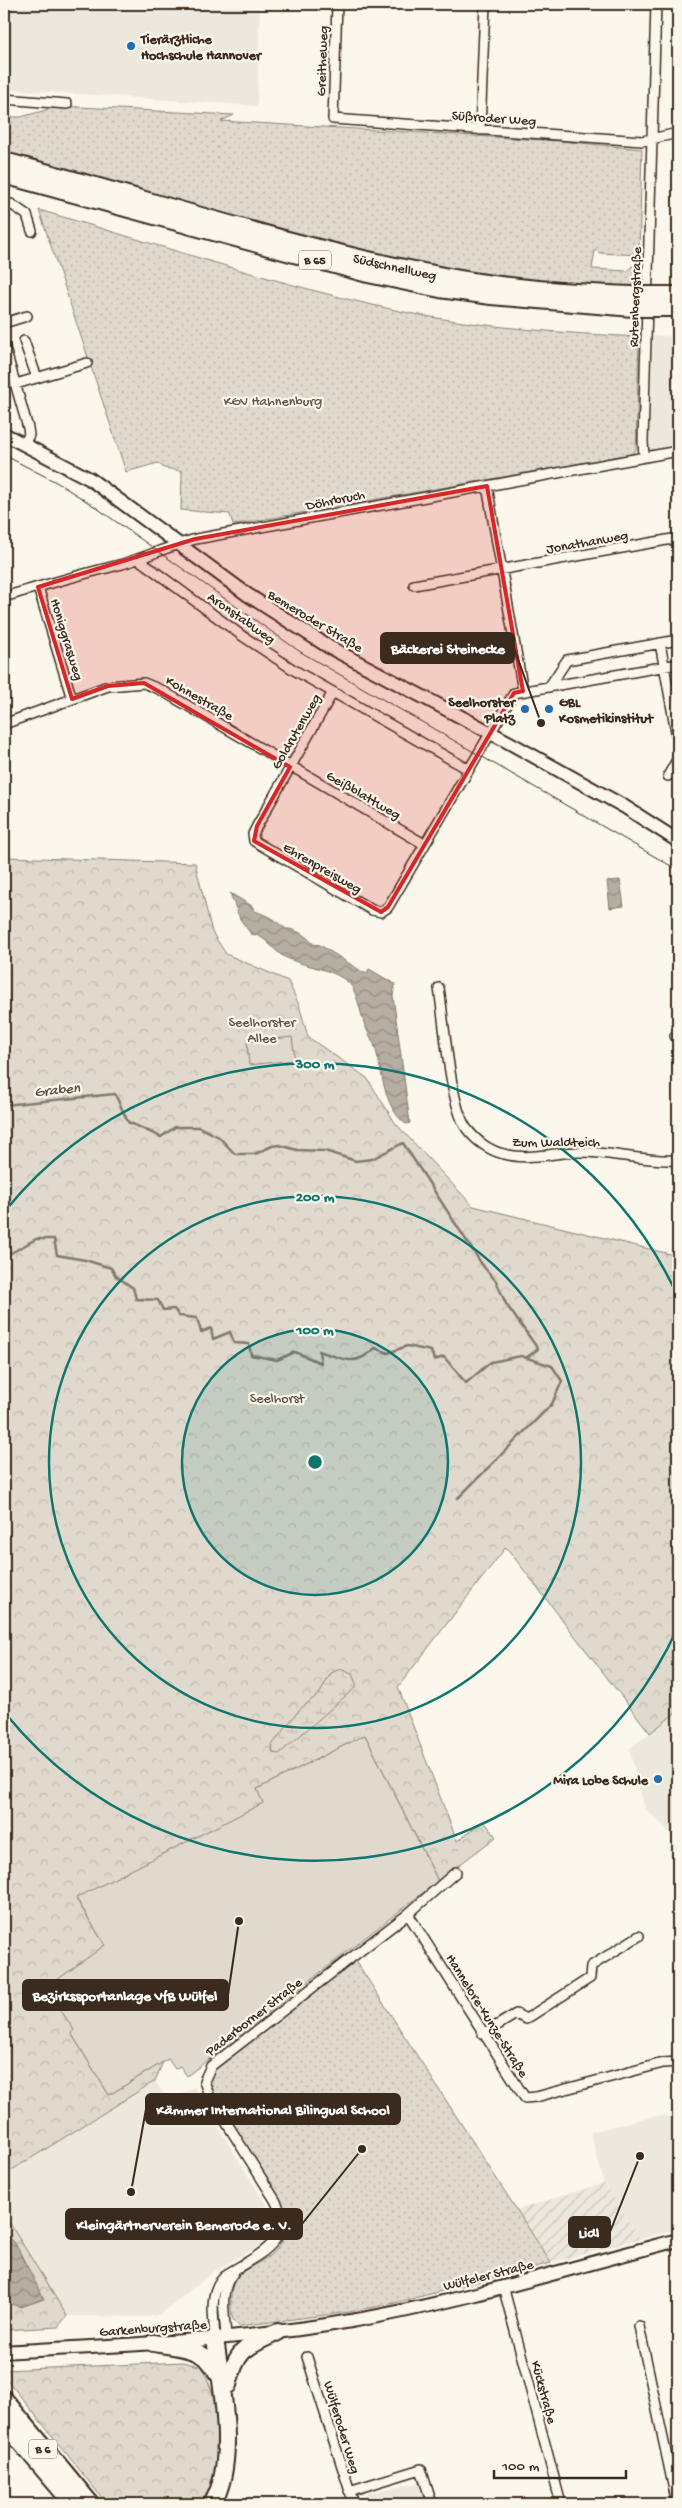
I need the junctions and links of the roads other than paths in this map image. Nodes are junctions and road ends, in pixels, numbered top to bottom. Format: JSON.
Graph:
{"nodes":[{"id":1,"x":336,"y":4,"type":"edge"},
{"id":2,"x":484,"y":4,"type":"edge"},
{"id":3,"x":656,"y":4,"type":"edge"},
{"id":4,"x":4,"y":99,"type":"edge"},
{"id":5,"x":67,"y":104,"type":"dead end"},
{"id":6,"x":333,"y":119,"type":"joint"},
{"id":7,"x":480,"y":130,"type":"junction"},
{"id":8,"x":678,"y":133,"type":"edge"},
{"id":9,"x":652,"y":137,"type":"junction"},
{"id":10,"x":4,"y":161,"type":"edge"},
{"id":11,"x":4,"y":175,"type":"edge"},
{"id":12,"x":4,"y":207,"type":"edge"},
{"id":13,"x":32,"y":231,"type":"dead end"},
{"id":14,"x":678,"y":295,"type":"edge"},
{"id":15,"x":633,"y":302,"type":"junction"},
{"id":16,"x":668,"y":304,"type":"edge"},
{"id":17,"x":27,"y":316,"type":"dead end"},
{"id":18,"x":4,"y":323,"type":"edge"},
{"id":19,"x":24,"y":341,"type":"dead end"},
{"id":20,"x":4,"y":345,"type":"edge"},
{"id":21,"x":87,"y":363,"type":"dead end"},
{"id":22,"x":36,"y":378,"type":"junction"},
{"id":23,"x":16,"y":384,"type":"junction"},
{"id":24,"x":4,"y":434,"type":"edge"},
{"id":25,"x":24,"y":444,"type":"junction"},
{"id":26,"x":678,"y":451,"type":"edge"},
{"id":27,"x":644,"y":457,"type":"junction"},
{"id":28,"x":487,"y":486,"type":"junction"},
{"id":29,"x":678,"y":538,"type":"edge"},
{"id":30,"x":177,"y":544,"type":"junction"},
{"id":31,"x":138,"y":559,"type":"junction"},
{"id":32,"x":501,"y":571,"type":"junction"},
{"id":33,"x":414,"y":585,"type":"dead end"},
{"id":34,"x":38,"y":587,"type":"junction"},
{"id":35,"x":4,"y":597,"type":"edge"},
{"id":36,"x":678,"y":640,"type":"edge"},
{"id":37,"x":660,"y":643,"type":"junction"},
{"id":38,"x":678,"y":664,"type":"edge"},
{"id":39,"x":665,"y":667,"type":"junction"},
{"id":40,"x":549,"y":687,"type":"junction"},
{"id":41,"x":523,"y":691,"type":"junction"},
{"id":42,"x":333,"y":692,"type":"junction"},
{"id":43,"x":72,"y":699,"type":"junction"},
{"id":44,"x":4,"y":724,"type":"edge"},
{"id":45,"x":490,"y":733,"type":"junction"},
{"id":46,"x":678,"y":743,"type":"edge"},
{"id":47,"x":678,"y":758,"type":"edge"},
{"id":48,"x":290,"y":767,"type":"junction"},
{"id":49,"x":468,"y":769,"type":"junction"},
{"id":50,"x":668,"y":776,"type":"dead end"},
{"id":51,"x":254,"y":841,"type":"joint"},
{"id":52,"x":678,"y":841,"type":"edge"},
{"id":53,"x":424,"y":844,"type":"junction"},
{"id":54,"x":439,"y":988,"type":"dead end"},
{"id":55,"x":678,"y":1160,"type":"edge"},
{"id":56,"x":456,"y":1872,"type":"dead end"},
{"id":57,"x":408,"y":1914,"type":"junction"},
{"id":58,"x":639,"y":1936,"type":"dead end"},
{"id":59,"x":483,"y":2034,"type":"junction"},
{"id":60,"x":678,"y":2062,"type":"edge"},
{"id":61,"x":678,"y":2240,"type":"edge"},
{"id":62,"x":503,"y":2286,"type":"junction"},
{"id":63,"x":639,"y":2326,"type":"dead end"},
{"id":64,"x":304,"y":2329,"type":"joint"},
{"id":65,"x":278,"y":2332,"type":"junction"},
{"id":66,"x":221,"y":2338,"type":"junction"},
{"id":67,"x":153,"y":2343,"type":"junction"},
{"id":68,"x":4,"y":2352,"type":"edge"},
{"id":69,"x":307,"y":2357,"type":"dead end"},
{"id":70,"x":225,"y":2385,"type":"junction"},
{"id":71,"x":4,"y":2400,"type":"edge"},
{"id":72,"x":4,"y":2423,"type":"edge"},
{"id":73,"x":349,"y":2491,"type":"junction"},
{"id":74,"x":85,"y":2502,"type":"edge"},
{"id":75,"x":212,"y":2504,"type":"edge"},
{"id":76,"x":221,"y":2504,"type":"edge"},
{"id":77,"x":354,"y":2504,"type":"edge"},
{"id":78,"x":432,"y":2504,"type":"edge"},
{"id":79,"x":561,"y":2504,"type":"edge"},
{"id":80,"x":677,"y":2504,"type":"edge"}],
"edges":[{"from":1,"to":6,"type":"street","name":"Greitheweg"},
{"from":2,"to":7,"type":"street"},
{"from":3,"to":9,"type":"street","name":"Rutenbergstraße"},
{"from":4,"to":5,"type":"street"},
{"from":6,"to":7,"type":"street","name":"Süßroder Weg"},
{"from":7,"to":9,"type":"street","name":"Süßroder Weg"},
{"from":8,"to":9,"type":"street"},
{"from":9,"to":27,"type":"street","name":"Rutenbergstraße"},
{"from":10,"to":15,"type":"highway","name":"Südschnellweg","number":"B 65"},
{"from":11,"to":15,"type":"highway","name":"Südschnellweg","number":"B 65"},
{"from":12,"to":13,"type":"street"},
{"from":14,"to":16,"type":"highway","name":"Südschnellweg","number":"B 65"},
{"from":15,"to":16,"type":"highway","name":"Südschnellweg","number":"B 65","bridge":true},
{"from":17,"to":18,"type":"street"},
{"from":19,"to":22,"type":"street"},
{"from":20,"to":23,"type":"street"},
{"from":21,"to":22,"type":"street"},
{"from":22,"to":23,"type":"street"},
{"from":23,"to":25,"type":"street"},
{"from":24,"to":25,"type":"main road","name":"Bemeroder Straße"},
{"from":25,"to":30,"type":"main road","name":"Bemeroder Straße"},
{"from":26,"to":27,"type":"street","name":"Döhrbruch"},
{"from":27,"to":28,"type":"street","name":"Döhrbruch"},
{"from":28,"to":30,"type":"street","name":"Döhrbruch"},
{"from":28,"to":32,"type":"street"},
{"from":29,"to":32,"type":"street","name":"Jonathanweg"},
{"from":30,"to":31,"type":"street","name":"Döhrbruch"},
{"from":30,"to":45,"type":"main road","name":"Bemeroder Straße"},
{"from":31,"to":34,"type":"street","name":"Döhrbruch"},
{"from":31,"to":42,"type":"street","name":"Aronstabweg"},
{"from":32,"to":33,"type":"street","name":"Jonathanweg"},
{"from":32,"to":41,"type":"street"},
{"from":34,"to":35,"type":"street","name":"Döhrbruch"},
{"from":34,"to":43,"type":"street","name":"Honiggrasweg"},
{"from":36,"to":37,"type":"street"},
{"from":37,"to":39,"type":"street"},
{"from":37,"to":40,"type":"street"},
{"from":38,"to":39,"type":"street"},
{"from":39,"to":40,"type":"street"},
{"from":39,"to":46,"type":"street"},
{"from":40,"to":41,"type":"street"},
{"from":41,"to":45,"type":"street"},
{"from":42,"to":48,"type":"street","name":"Goldrutenweg"},
{"from":42,"to":49,"type":"street","name":"Goldrutenweg"},
{"from":43,"to":44,"type":"street","name":"Kohnestraße"},
{"from":43,"to":48,"type":"street","name":"Kohnestraße"},
{"from":45,"to":49,"type":"street"},
{"from":45,"to":52,"type":"main road","name":"Bemeroder Straße"},
{"from":47,"to":50,"type":"street"},
{"from":48,"to":51,"type":"street","name":"Goldrutenweg"},
{"from":48,"to":53,"type":"street","name":"Geißblattweg"},
{"from":49,"to":53,"type":"street"},
{"from":51,"to":53,"type":"street","name":"Ehrenpreisweg"},
{"from":54,"to":55,"type":"street","name":"Zum Waldteich"},
{"from":56,"to":57,"type":"street","name":"Paderborner Straße"},
{"from":57,"to":59,"type":"street","name":"Hannelore-Kunze-Straße"},
{"from":57,"to":66,"type":"street","name":"Paderborner Straße"},
{"from":58,"to":59,"type":"street"},
{"from":59,"to":60,"type":"street","name":"Hannelore-Kunze-Straße"},
{"from":61,"to":62,"type":"main road","name":"Wülfeler Straße"},
{"from":62,"to":64,"type":"main road","name":"Wülfeler Straße"},
{"from":62,"to":79,"type":"street","name":"Kückstraße"},
{"from":63,"to":80,"type":"street"},
{"from":64,"to":65,"type":"main road","name":"Garkenburgstraße"},
{"from":65,"to":66,"type":"main road","name":"Garkenburgstraße"},
{"from":65,"to":70,"type":"highway"},
{"from":66,"to":67,"type":"main road","name":"Garkenburgstraße"},
{"from":66,"to":70,"type":"highway"},
{"from":67,"to":68,"type":"main road","name":"Garkenburgstraße"},
{"from":67,"to":70,"type":"highway"},
{"from":69,"to":73,"type":"street","name":"Wülferoder Weg"},
{"from":70,"to":75,"type":"highway"},
{"from":70,"to":76,"type":"highway"},
{"from":71,"to":74,"type":"highway","number":"B 6"},
{"from":72,"to":74,"type":"highway","number":"B 6"},
{"from":73,"to":77,"type":"street","name":"Wülferoder Weg"},
{"from":73,"to":78,"type":"street"}]}
